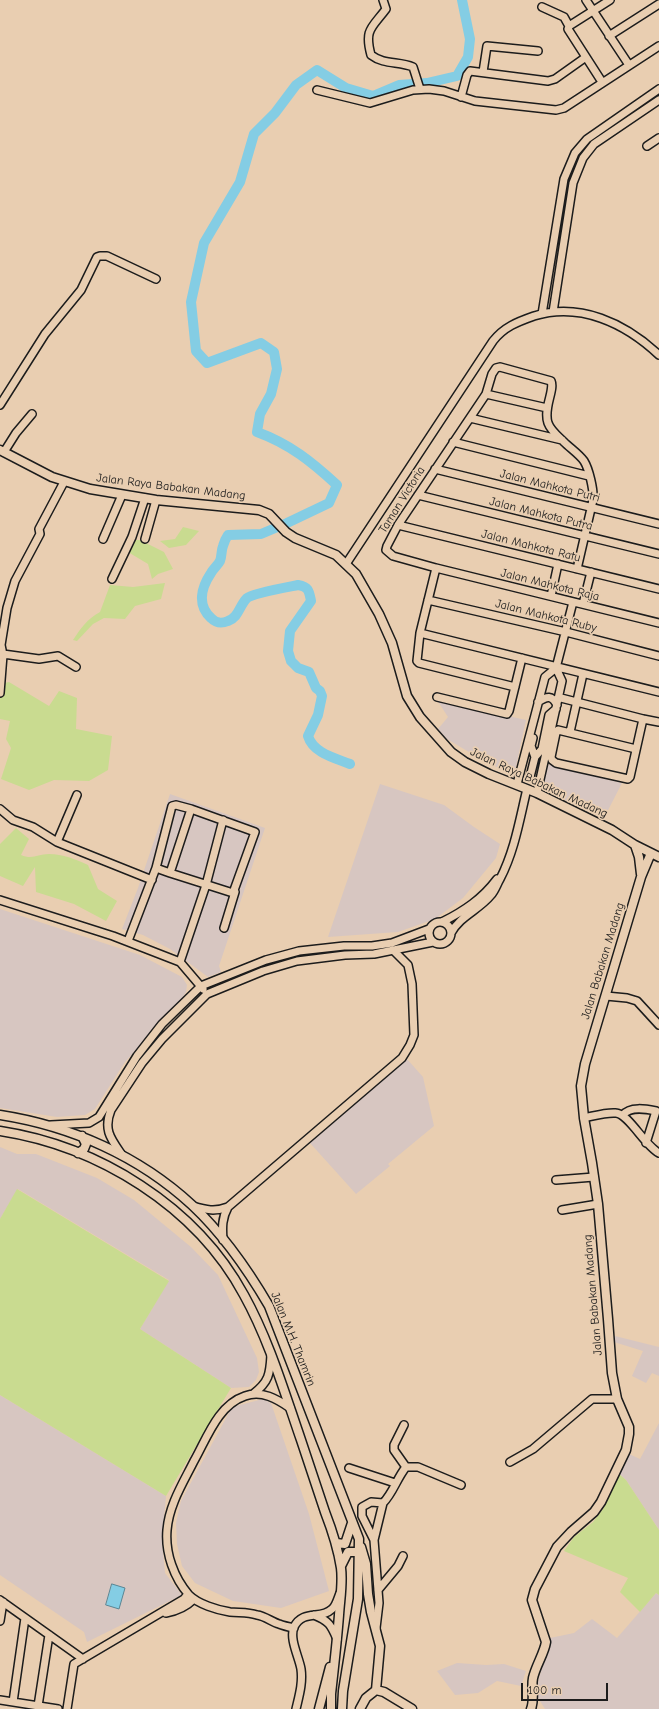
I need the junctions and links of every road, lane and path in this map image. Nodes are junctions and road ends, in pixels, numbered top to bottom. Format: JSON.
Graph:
{"nodes":[{"id":1,"x":383,"y":0,"type":"edge"},
{"id":2,"x":586,"y":0,"type":"edge"},
{"id":3,"x":610,"y":0,"type":"edge"},
{"id":4,"x":659,"y":4,"type":"edge"},
{"id":5,"x":542,"y":7,"type":"dead end"},
{"id":6,"x":592,"y":11,"type":"junction"},
{"id":7,"x":569,"y":26,"type":"junction"},
{"id":8,"x":609,"y":36,"type":"junction"},
{"id":9,"x":659,"y":46,"type":"edge"},
{"id":10,"x":538,"y":51,"type":"dead end"},
{"id":11,"x":586,"y":57,"type":"junction"},
{"id":12,"x":629,"y":65,"type":"junction"},
{"id":13,"x":483,"y":72,"type":"junction"},
{"id":14,"x":602,"y":82,"type":"junction"},
{"id":15,"x":420,"y":87,"type":"junction"},
{"id":16,"x":659,"y":89,"type":"edge"},
{"id":17,"x":317,"y":90,"type":"dead end"},
{"id":18,"x":461,"y":97,"type":"junction"},
{"id":19,"x":659,"y":100,"type":"edge"},
{"id":20,"x":659,"y":138,"type":"edge"},
{"id":21,"x":647,"y":146,"type":"dead end"},
{"id":22,"x":156,"y":279,"type":"dead end"},
{"id":23,"x":553,"y":312,"type":"junction"},
{"id":24,"x":542,"y":314,"type":"junction"},
{"id":25,"x":659,"y":354,"type":"edge"},
{"id":26,"x":486,"y":394,"type":"junction"},
{"id":27,"x":0,"y":405,"type":"edge"},
{"id":28,"x":546,"y":408,"type":"junction"},
{"id":29,"x":32,"y":414,"type":"dead end"},
{"id":30,"x":470,"y":418,"type":"junction"},
{"id":31,"x":562,"y":440,"type":"junction"},
{"id":32,"x":453,"y":442,"type":"junction"},
{"id":33,"x":2,"y":451,"type":"edge"},
{"id":34,"x":435,"y":469,"type":"junction"},
{"id":35,"x":589,"y":476,"type":"junction"},
{"id":36,"x":64,"y":482,"type":"junction"},
{"id":37,"x":122,"y":495,"type":"junction"},
{"id":38,"x":418,"y":495,"type":"junction"},
{"id":39,"x":145,"y":498,"type":"junction"},
{"id":40,"x":156,"y":500,"type":"junction"},
{"id":41,"x":592,"y":508,"type":"junction"},
{"id":42,"x":659,"y":524,"type":"edge"},
{"id":43,"x":398,"y":525,"type":"junction"},
{"id":44,"x":585,"y":536,"type":"junction"},
{"id":45,"x":103,"y":539,"type":"dead end"},
{"id":46,"x":145,"y":539,"type":"dead end"},
{"id":47,"x":659,"y":554,"type":"edge"},
{"id":48,"x":346,"y":564,"type":"junction"},
{"id":49,"x":558,"y":564,"type":"junction"},
{"id":50,"x":436,"y":568,"type":"junction"},
{"id":51,"x":577,"y":569,"type":"junction"},
{"id":52,"x":591,"y":572,"type":"junction"},
{"id":53,"x":112,"y":579,"type":"dead end"},
{"id":54,"x":659,"y":589,"type":"edge"},
{"id":55,"x":551,"y":596,"type":"junction"},
{"id":56,"x":428,"y":600,"type":"junction"},
{"id":57,"x":573,"y":602,"type":"junction"},
{"id":58,"x":583,"y":604,"type":"junction"},
{"id":59,"x":659,"y":623,"type":"edge"},
{"id":60,"x":566,"y":632,"type":"junction"},
{"id":61,"x":420,"y":633,"type":"junction"},
{"id":62,"x":3,"y":654,"type":"junction"},
{"id":63,"x":659,"y":656,"type":"edge"},
{"id":64,"x":522,"y":658,"type":"junction"},
{"id":65,"x":76,"y":667,"type":"dead end"},
{"id":66,"x":556,"y":668,"type":"junction"},
{"id":67,"x":583,"y":674,"type":"junction"},
{"id":68,"x":515,"y":687,"type":"junction"},
{"id":69,"x":659,"y":692,"type":"edge"},
{"id":70,"x":0,"y":693,"type":"edge"},
{"id":71,"x":437,"y":697,"type":"dead end"},
{"id":72,"x":561,"y":698,"type":"dead end"},
{"id":73,"x":577,"y":702,"type":"junction"},
{"id":74,"x":538,"y":704,"type":"junction"},
{"id":75,"x":556,"y":707,"type":"junction"},
{"id":76,"x":644,"y":719,"type":"junction"},
{"id":77,"x":659,"y":722,"type":"edge"},
{"id":78,"x":570,"y":732,"type":"junction"},
{"id":79,"x":636,"y":749,"type":"junction"},
{"id":80,"x":535,"y":757,"type":"junction"},
{"id":81,"x":530,"y":777,"type":"dead end"},
{"id":82,"x":517,"y":784,"type":"junction"},
{"id":83,"x":537,"y":793,"type":"junction"},
{"id":84,"x":526,"y":794,"type":"dead end"},
{"id":85,"x":77,"y":795,"type":"dead end"},
{"id":86,"x":0,"y":809,"type":"edge"},
{"id":87,"x":191,"y":809,"type":"junction"},
{"id":88,"x":224,"y":820,"type":"junction"},
{"id":89,"x":57,"y":842,"type":"junction"},
{"id":90,"x":635,"y":845,"type":"junction"},
{"id":91,"x":656,"y":854,"type":"edge"},
{"id":92,"x":156,"y":868,"type":"junction"},
{"id":93,"x":506,"y":868,"type":"junction"},
{"id":94,"x":170,"y":872,"type":"junction"},
{"id":95,"x":641,"y":877,"type":"junction"},
{"id":96,"x":152,"y":880,"type":"junction"},
{"id":97,"x":206,"y":885,"type":"junction"},
{"id":98,"x":235,"y":892,"type":"junction"},
{"id":99,"x":0,"y":900,"type":"edge"},
{"id":100,"x":442,"y":922,"type":"junction"},
{"id":101,"x":224,"y":928,"type":"dead end"},
{"id":102,"x":429,"y":929,"type":"junction"},
{"id":103,"x":451,"y":933,"type":"junction"},
{"id":104,"x":128,"y":941,"type":"junction"},
{"id":105,"x":433,"y":942,"type":"junction"},
{"id":106,"x":394,"y":951,"type":"junction"},
{"id":107,"x":180,"y":962,"type":"junction"},
{"id":108,"x":201,"y":986,"type":"junction"},
{"id":109,"x":207,"y":994,"type":"junction"},
{"id":110,"x":606,"y":996,"type":"junction"},
{"id":111,"x":162,"y":1024,"type":"junction"},
{"id":112,"x":659,"y":1025,"type":"edge"},
{"id":113,"x":170,"y":1031,"type":"junction"},
{"id":114,"x":0,"y":1115,"type":"edge"},
{"id":115,"x":623,"y":1115,"type":"junction"},
{"id":116,"x":584,"y":1118,"type":"junction"},
{"id":117,"x":48,"y":1125,"type":"junction"},
{"id":118,"x":0,"y":1131,"type":"edge"},
{"id":119,"x":82,"y":1136,"type":"junction"},
{"id":120,"x":99,"y":1144,"type":"junction"},
{"id":121,"x":646,"y":1144,"type":"junction"},
{"id":122,"x":78,"y":1153,"type":"junction"},
{"id":123,"x":659,"y":1153,"type":"edge"},
{"id":124,"x":122,"y":1155,"type":"junction"},
{"id":125,"x":93,"y":1159,"type":"junction"},
{"id":126,"x":594,"y":1177,"type":"junction"},
{"id":127,"x":556,"y":1180,"type":"dead end"},
{"id":128,"x":598,"y":1204,"type":"junction"},
{"id":129,"x":193,"y":1205,"type":"junction"},
{"id":130,"x":228,"y":1207,"type":"junction"},
{"id":131,"x":562,"y":1210,"type":"dead end"},
{"id":132,"x":223,"y":1240,"type":"junction"},
{"id":133,"x":234,"y":1253,"type":"junction"},
{"id":134,"x":223,"y":1261,"type":"junction"},
{"id":135,"x":271,"y":1354,"type":"junction"},
{"id":136,"x":253,"y":1395,"type":"junction"},
{"id":137,"x":617,"y":1399,"type":"junction"},
{"id":138,"x":290,"y":1408,"type":"junction"},
{"id":139,"x":404,"y":1425,"type":"dead end"},
{"id":140,"x":510,"y":1462,"type":"dead end"},
{"id":141,"x":406,"y":1467,"type":"junction"},
{"id":142,"x":349,"y":1468,"type":"dead end"},
{"id":143,"x":395,"y":1483,"type":"junction"},
{"id":144,"x":461,"y":1485,"type":"dead end"},
{"id":145,"x":383,"y":1504,"type":"junction"},
{"id":146,"x":352,"y":1523,"type":"junction"},
{"id":147,"x":359,"y":1539,"type":"junction"},
{"id":148,"x":374,"y":1540,"type":"junction"},
{"id":149,"x":336,"y":1543,"type":"junction"},
{"id":150,"x":358,"y":1552,"type":"junction"},
{"id":151,"x":403,"y":1556,"type":"dead end"},
{"id":152,"x":341,"y":1567,"type":"junction"},
{"id":153,"x":378,"y":1590,"type":"junction"},
{"id":154,"x":341,"y":1591,"type":"junction"},
{"id":155,"x":191,"y":1597,"type":"junction"},
{"id":156,"x":1,"y":1601,"type":"edge"},
{"id":157,"x":314,"y":1615,"type":"junction"},
{"id":158,"x":25,"y":1618,"type":"junction"},
{"id":159,"x":0,"y":1621,"type":"edge"},
{"id":160,"x":294,"y":1628,"type":"junction"},
{"id":161,"x":376,"y":1630,"type":"junction"},
{"id":162,"x":49,"y":1635,"type":"junction"},
{"id":163,"x":337,"y":1639,"type":"junction"},
{"id":164,"x":83,"y":1659,"type":"junction"},
{"id":165,"x":376,"y":1690,"type":"junction"},
{"id":166,"x":0,"y":1700,"type":"edge"},
{"id":167,"x":13,"y":1702,"type":"junction"},
{"id":168,"x":38,"y":1706,"type":"junction"},
{"id":169,"x":409,"y":1707,"type":"edge"},
{"id":170,"x":58,"y":1709,"type":"edge"},
{"id":171,"x":67,"y":1709,"type":"edge"},
{"id":172,"x":296,"y":1709,"type":"edge"},
{"id":173,"x":319,"y":1709,"type":"edge"},
{"id":174,"x":331,"y":1709,"type":"edge"},
{"id":175,"x":342,"y":1709,"type":"edge"},
{"id":176,"x":360,"y":1709,"type":"edge"},
{"id":177,"x":532,"y":1709,"type":"edge"}],
"edges":[{"from":1,"to":15,"type":"street"},
{"from":2,"to":6,"type":"street"},
{"from":3,"to":6,"type":"street"},
{"from":4,"to":8,"type":"street"},
{"from":5,"to":7,"type":"street"},
{"from":6,"to":7,"type":"street"},
{"from":6,"to":8,"type":"street"},
{"from":7,"to":11,"type":"street"},
{"from":8,"to":12,"type":"street"},
{"from":9,"to":12,"type":"street"},
{"from":10,"to":13,"type":"street"},
{"from":11,"to":13,"type":"street"},
{"from":11,"to":14,"type":"street"},
{"from":12,"to":14,"type":"street"},
{"from":13,"to":18,"type":"street"},
{"from":14,"to":18,"type":"street"},
{"from":15,"to":17,"type":"street"},
{"from":15,"to":18,"type":"street"},
{"from":16,"to":24,"type":"street"},
{"from":19,"to":23,"type":"street"},
{"from":20,"to":21,"type":"street"},
{"from":22,"to":27,"type":"street"},
{"from":23,"to":24,"type":"street"},
{"from":23,"to":25,"type":"street"},
{"from":24,"to":48,"type":"street"},
{"from":26,"to":28,"type":"street"},
{"from":26,"to":28,"type":"street","name":"Taman Victoria"},
{"from":26,"to":30,"type":"street","name":"Taman Victoria"},
{"from":28,"to":31,"type":"street","name":"Taman Victoria"},
{"from":29,"to":33,"type":"street"},
{"from":30,"to":31,"type":"street"},
{"from":30,"to":32,"type":"street","name":"Taman Victoria"},
{"from":31,"to":35,"type":"street","name":"Taman Victoria"},
{"from":32,"to":34,"type":"street","name":"Taman Victoria"},
{"from":32,"to":35,"type":"street"},
{"from":33,"to":36,"type":"main road","name":"Jalan Raya Babakan Madang"},
{"from":34,"to":38,"type":"street","name":"Taman Victoria"},
{"from":34,"to":41,"type":"street","name":"Jalan Mahkota Putri"},
{"from":35,"to":41,"type":"street","name":"Taman Victoria"},
{"from":36,"to":37,"type":"main road","name":"Jalan Raya Babakan Madang"},
{"from":36,"to":62,"type":"street"},
{"from":37,"to":39,"type":"main road","name":"Jalan Raya Babakan Madang"},
{"from":37,"to":45,"type":"street"},
{"from":38,"to":43,"type":"street","name":"Taman Victoria"},
{"from":38,"to":44,"type":"street","name":"Jalan Mahkota Putra"},
{"from":39,"to":40,"type":"main road","name":"Jalan Raya Babakan Madang"},
{"from":39,"to":53,"type":"street"},
{"from":40,"to":46,"type":"street"},
{"from":40,"to":48,"type":"main road","name":"Jalan Raya Babakan Madang"},
{"from":41,"to":42,"type":"street","name":"Jalan Mahkota Putri"},
{"from":41,"to":44,"type":"street","name":"Taman Victoria"},
{"from":43,"to":49,"type":"street","name":"Jalan Mahkota Ratu"},
{"from":43,"to":50,"type":"street","name":"Taman Victoria"},
{"from":44,"to":47,"type":"street","name":"Jalan Mahkota Putra"},
{"from":44,"to":51,"type":"street","name":"Taman Victoria"},
{"from":48,"to":82,"type":"main road","name":"Jalan Raya Babakan Madang"},
{"from":49,"to":51,"type":"street","name":"Jalan Mahkota Ratu"},
{"from":49,"to":55,"type":"street"},
{"from":50,"to":55,"type":"street","name":"Jalan Mahkota Raja"},
{"from":50,"to":56,"type":"street"},
{"from":51,"to":52,"type":"street","name":"Jalan Mahkota Ratu"},
{"from":52,"to":54,"type":"street","name":"Jalan Mahkota Ratu"},
{"from":52,"to":58,"type":"street"},
{"from":55,"to":57,"type":"street","name":"Jalan Mahkota Raja"},
{"from":56,"to":60,"type":"street","name":"Jalan Mahkota Ruby"},
{"from":56,"to":61,"type":"street"},
{"from":57,"to":58,"type":"street","name":"Jalan Mahkota Raja"},
{"from":57,"to":60,"type":"street"},
{"from":58,"to":59,"type":"street","name":"Jalan Mahkota Raja"},
{"from":60,"to":63,"type":"street","name":"Jalan Mahkota Ruby"},
{"from":60,"to":66,"type":"street"},
{"from":61,"to":64,"type":"street"},
{"from":61,"to":68,"type":"street"},
{"from":62,"to":65,"type":"street"},
{"from":62,"to":70,"type":"street"},
{"from":64,"to":66,"type":"street"},
{"from":64,"to":68,"type":"street"},
{"from":66,"to":67,"type":"street"},
{"from":66,"to":74,"type":"street"},
{"from":66,"to":75,"type":"street"},
{"from":67,"to":69,"type":"street"},
{"from":67,"to":73,"type":"street"},
{"from":68,"to":71,"type":"street"},
{"from":72,"to":73,"type":"street"},
{"from":73,"to":76,"type":"street"},
{"from":73,"to":78,"type":"street"},
{"from":74,"to":75,"type":"street"},
{"from":74,"to":80,"type":"street"},
{"from":74,"to":82,"type":"street"},
{"from":75,"to":80,"type":"street"},
{"from":75,"to":83,"type":"street"},
{"from":76,"to":77,"type":"street"},
{"from":76,"to":79,"type":"street"},
{"from":78,"to":79,"type":"street"},
{"from":78,"to":79,"type":"street"},
{"from":80,"to":81,"type":"street"},
{"from":82,"to":83,"type":"main road","name":"Jalan Raya Babakan Madang"},
{"from":83,"to":90,"type":"main road","name":"Jalan Raya Babakan Madang"},
{"from":84,"to":93,"type":"street"},
{"from":85,"to":89,"type":"street"},
{"from":86,"to":89,"type":"street"},
{"from":87,"to":88,"type":"street"},
{"from":87,"to":92,"type":"street"},
{"from":87,"to":94,"type":"street"},
{"from":88,"to":97,"type":"street"},
{"from":88,"to":98,"type":"street"},
{"from":89,"to":96,"type":"street"},
{"from":90,"to":91,"type":"main road","name":"Jalan Raya Babakan Madang"},
{"from":90,"to":95,"type":"main road"},
{"from":91,"to":95,"type":"main road","name":"Jalan Babakan Madang"},
{"from":92,"to":94,"type":"street"},
{"from":92,"to":96,"type":"street"},
{"from":93,"to":100,"type":"street"},
{"from":93,"to":103,"type":"street"},
{"from":94,"to":97,"type":"street"},
{"from":95,"to":110,"type":"main road","name":"Jalan Babakan Madang"},
{"from":96,"to":104,"type":"street"},
{"from":97,"to":98,"type":"street"},
{"from":97,"to":107,"type":"street"},
{"from":98,"to":101,"type":"street"},
{"from":99,"to":104,"type":"street"},
{"from":100,"to":102,"type":"street"},
{"from":100,"to":103,"type":"street"},
{"from":102,"to":105,"type":"street"},
{"from":102,"to":108,"type":"street"},
{"from":103,"to":105,"type":"street"},
{"from":104,"to":107,"type":"street"},
{"from":105,"to":106,"type":"street"},
{"from":106,"to":109,"type":"street"},
{"from":106,"to":130,"type":"street"},
{"from":107,"to":108,"type":"street"},
{"from":108,"to":109,"type":"street"},
{"from":108,"to":111,"type":"street"},
{"from":109,"to":113,"type":"street"},
{"from":110,"to":112,"type":"street"},
{"from":110,"to":116,"type":"main road","name":"Jalan Babakan Madang"},
{"from":111,"to":113,"type":"street"},
{"from":111,"to":117,"type":"street"},
{"from":113,"to":124,"type":"street"},
{"from":114,"to":117,"type":"main road","name":"Jalan M.H. Thamrin"},
{"from":115,"to":116,"type":"street"},
{"from":115,"to":121,"type":"street"},
{"from":115,"to":121,"type":"street"},
{"from":116,"to":126,"type":"main road","name":"Jalan Babakan Madang"},
{"from":117,"to":119,"type":"main road","name":"Jalan M.H. Thamrin"},
{"from":118,"to":122,"type":"main road"},
{"from":119,"to":120,"type":"main road","name":"Jalan M.H. Thamrin"},
{"from":119,"to":122,"type":"main road"},
{"from":120,"to":124,"type":"main road","name":"Jalan M.H. Thamrin"},
{"from":120,"to":125,"type":"main road"},
{"from":121,"to":123,"type":"street"},
{"from":122,"to":125,"type":"main road"},
{"from":124,"to":129,"type":"main road","name":"Jalan M.H. Thamrin"},
{"from":125,"to":134,"type":"main road"},
{"from":126,"to":127,"type":"street"},
{"from":126,"to":128,"type":"main road","name":"Jalan Babakan Madang"},
{"from":128,"to":131,"type":"street"},
{"from":128,"to":137,"type":"main road","name":"Jalan Babakan Madang"},
{"from":129,"to":130,"type":"street"},
{"from":129,"to":132,"type":"main road","name":"Jalan M.H. Thamrin"},
{"from":130,"to":132,"type":"street"},
{"from":132,"to":133,"type":"main road","name":"Jalan M.H. Thamrin"},
{"from":133,"to":134,"type":"main road"},
{"from":133,"to":146,"type":"main road","name":"Jalan M.H. Thamrin"},
{"from":134,"to":135,"type":"main road"},
{"from":135,"to":136,"type":"street"},
{"from":135,"to":138,"type":"main road"},
{"from":136,"to":138,"type":"street"},
{"from":136,"to":155,"type":"street"},
{"from":137,"to":140,"type":"street"},
{"from":137,"to":177,"type":"main road","name":"Jalan Babakan Madang"},
{"from":138,"to":149,"type":"main road"},
{"from":139,"to":141,"type":"street"},
{"from":141,"to":143,"type":"street"},
{"from":141,"to":144,"type":"street"},
{"from":142,"to":143,"type":"street"},
{"from":143,"to":145,"type":"street"},
{"from":145,"to":148,"type":"street"},
{"from":145,"to":148,"type":"street"},
{"from":146,"to":147,"type":"main road","name":"Jalan M.H. Thamrin"},
{"from":146,"to":149,"type":"main road"},
{"from":147,"to":150,"type":"main road","name":"Jalan M.H. Thamrin"},
{"from":147,"to":161,"type":"main road"},
{"from":148,"to":153,"type":"street"},
{"from":149,"to":152,"type":"main road"},
{"from":150,"to":152,"type":"main road"},
{"from":150,"to":175,"type":"main road","name":"Jalan M.H. Thamrin"},
{"from":151,"to":153,"type":"street"},
{"from":152,"to":154,"type":"main road"},
{"from":153,"to":161,"type":"street"},
{"from":154,"to":157,"type":"street"},
{"from":154,"to":163,"type":"main road"},
{"from":155,"to":160,"type":"street"},
{"from":155,"to":164,"type":"street"},
{"from":156,"to":158,"type":"street"},
{"from":156,"to":159,"type":"street"},
{"from":157,"to":160,"type":"street"},
{"from":157,"to":163,"type":"street"},
{"from":158,"to":162,"type":"street"},
{"from":158,"to":167,"type":"street"},
{"from":160,"to":172,"type":"street"},
{"from":161,"to":165,"type":"main road"},
{"from":162,"to":164,"type":"street"},
{"from":162,"to":168,"type":"street"},
{"from":163,"to":173,"type":"main road"},
{"from":163,"to":174,"type":"main road"},
{"from":164,"to":171,"type":"street"},
{"from":165,"to":169,"type":"main road"},
{"from":165,"to":176,"type":"main road"},
{"from":166,"to":167,"type":"street"},
{"from":167,"to":168,"type":"street"},
{"from":168,"to":170,"type":"street"}]}
